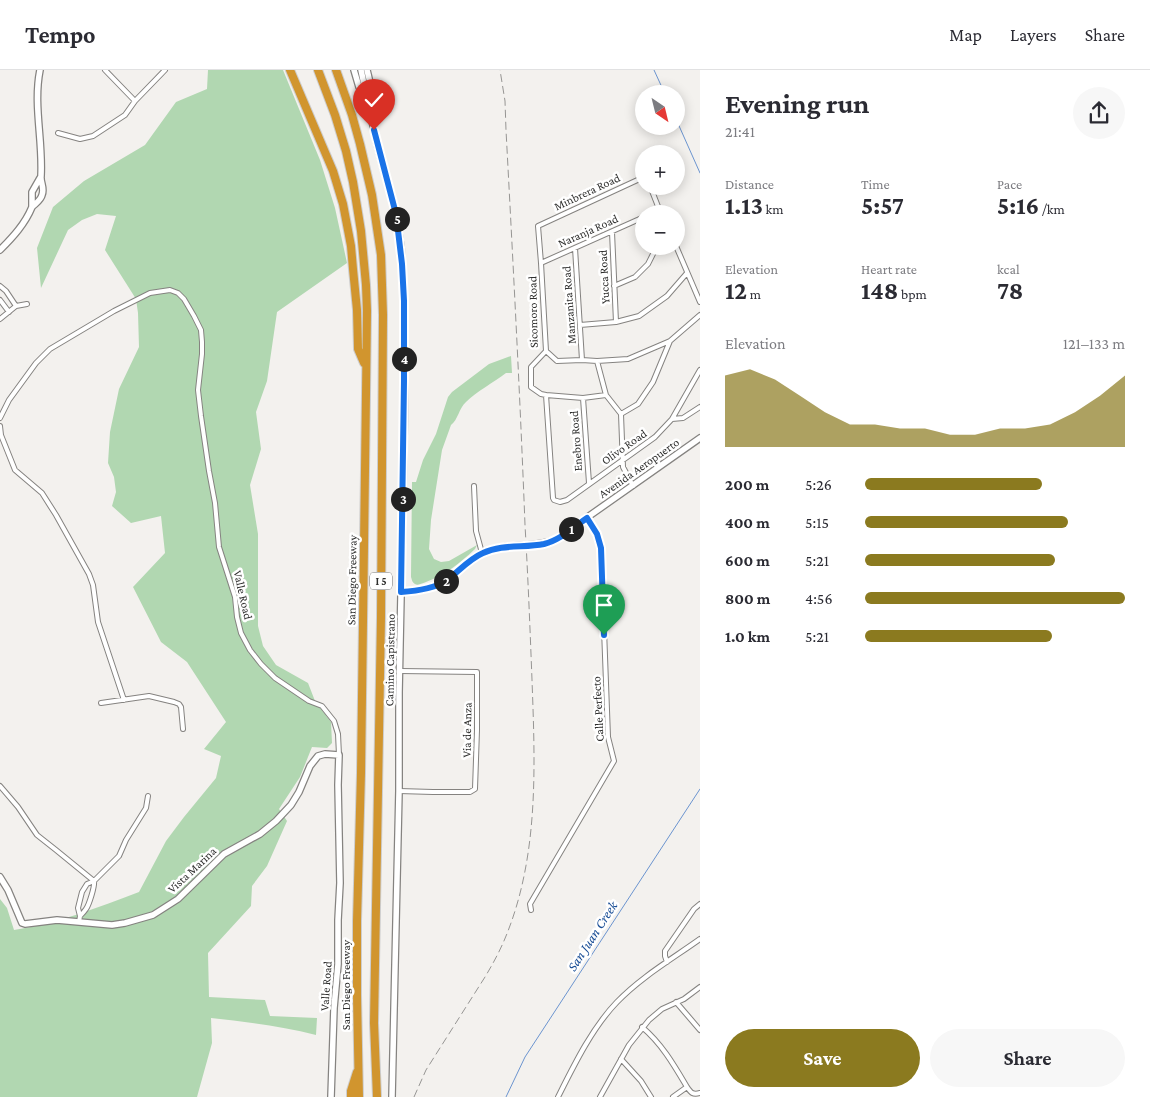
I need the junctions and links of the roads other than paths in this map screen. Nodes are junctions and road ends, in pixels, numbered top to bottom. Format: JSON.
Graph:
{"nodes":[{"id":1,"x":40,"y":70,"type":"edge"},
{"id":2,"x":105,"y":70,"type":"edge"},
{"id":3,"x":165,"y":70,"type":"edge"},
{"id":4,"x":290,"y":70,"type":"edge"},
{"id":5,"x":318,"y":70,"type":"edge"},
{"id":6,"x":336,"y":70,"type":"edge"},
{"id":7,"x":355,"y":70,"type":"edge"},
{"id":8,"x":361,"y":70,"type":"edge"},
{"id":9,"x":367,"y":70,"type":"edge"},
{"id":10,"x":135,"y":101,"type":"junction"},
{"id":11,"x":368,"y":107,"type":"junction"},
{"id":12,"x":58,"y":132,"type":"dead end"},
{"id":13,"x":40,"y":178,"type":"junction"},
{"id":14,"x":635,"y":181,"type":"edge"},
{"id":15,"x":32,"y":207,"type":"junction"},
{"id":16,"x":635,"y":221,"type":"edge"},
{"id":17,"x":538,"y":226,"type":"joint"},
{"id":18,"x":612,"y":232,"type":"junction"},
{"id":19,"x":575,"y":248,"type":"junction"},
{"id":20,"x":0,"y":250,"type":"edge"},
{"id":21,"x":652,"y":255,"type":"edge"},
{"id":22,"x":680,"y":255,"type":"edge"},
{"id":23,"x":541,"y":263,"type":"junction"},
{"id":24,"x":687,"y":273,"type":"junction"},
{"id":25,"x":0,"y":286,"type":"edge"},
{"id":26,"x":614,"y":286,"type":"junction"},
{"id":27,"x":6,"y":291,"type":"junction"},
{"id":28,"x":0,"y":296,"type":"edge"},
{"id":29,"x":0,"y":300,"type":"edge"},
{"id":30,"x":700,"y":302,"type":"edge"},
{"id":31,"x":27,"y":304,"type":"dead end"},
{"id":32,"x":16,"y":306,"type":"junction"},
{"id":33,"x":9,"y":312,"type":"junction"},
{"id":34,"x":700,"y":315,"type":"edge"},
{"id":35,"x":0,"y":319,"type":"edge"},
{"id":36,"x":616,"y":322,"type":"junction"},
{"id":37,"x":580,"y":325,"type":"junction"},
{"id":38,"x":670,"y":342,"type":"junction"},
{"id":39,"x":546,"y":351,"type":"junction"},
{"id":40,"x":582,"y":360,"type":"junction"},
{"id":41,"x":597,"y":362,"type":"junction"},
{"id":42,"x":365,"y":368,"type":"junction"},
{"id":43,"x":700,"y":370,"type":"edge"},
{"id":44,"x":546,"y":395,"type":"junction"},
{"id":45,"x":606,"y":395,"type":"junction"},
{"id":46,"x":582,"y":398,"type":"junction"},
{"id":47,"x":700,"y":407,"type":"edge"},
{"id":48,"x":621,"y":414,"type":"junction"},
{"id":49,"x":0,"y":418,"type":"edge"},
{"id":50,"x":672,"y":419,"type":"junction"},
{"id":51,"x":0,"y":426,"type":"edge"},
{"id":52,"x":1,"y":435,"type":"edge"},
{"id":53,"x":700,"y":438,"type":"edge"},
{"id":54,"x":623,"y":459,"type":"junction"},
{"id":55,"x":589,"y":483,"type":"junction"},
{"id":56,"x":474,"y":486,"type":"dead end"},
{"id":57,"x":633,"y":486,"type":"junction"},
{"id":58,"x":587,"y":518,"type":"junction"},
{"id":59,"x":482,"y":553,"type":"junction"},
{"id":60,"x":401,"y":592,"type":"junction"},
{"id":61,"x":400,"y":671,"type":"junction"},
{"id":62,"x":124,"y":700,"type":"junction"},
{"id":63,"x":101,"y":703,"type":"dead end"},
{"id":64,"x":183,"y":729,"type":"dead end"},
{"id":65,"x":339,"y":755,"type":"junction"},
{"id":66,"x":0,"y":786,"type":"edge"},
{"id":67,"x":399,"y":791,"type":"junction"},
{"id":68,"x":148,"y":796,"type":"dead end"},
{"id":69,"x":0,"y":877,"type":"edge"},
{"id":70,"x":94,"y":881,"type":"junction"},
{"id":71,"x":82,"y":892,"type":"junction"},
{"id":72,"x":90,"y":896,"type":"junction"},
{"id":73,"x":700,"y":904,"type":"edge"},
{"id":74,"x":531,"y":910,"type":"dead end"},
{"id":75,"x":80,"y":919,"type":"junction"},
{"id":76,"x":700,"y":939,"type":"edge"},
{"id":77,"x":667,"y":962,"type":"junction"},
{"id":78,"x":700,"y":987,"type":"edge"},
{"id":79,"x":676,"y":1002,"type":"junction"},
{"id":80,"x":642,"y":1027,"type":"junction"},
{"id":81,"x":700,"y":1030,"type":"edge"},
{"id":82,"x":621,"y":1059,"type":"junction"},
{"id":83,"x":358,"y":1068,"type":"junction"},
{"id":84,"x":687,"y":1087,"type":"junction"},
{"id":85,"x":700,"y":1093,"type":"edge"},
{"id":86,"x":330,"y":1097,"type":"edge"},
{"id":87,"x":350,"y":1097,"type":"edge"},
{"id":88,"x":360,"y":1097,"type":"edge"},
{"id":89,"x":377,"y":1097,"type":"edge"},
{"id":90,"x":392,"y":1097,"type":"edge"},
{"id":91,"x":558,"y":1097,"type":"edge"},
{"id":92,"x":600,"y":1097,"type":"edge"},
{"id":93,"x":651,"y":1097,"type":"edge"},
{"id":94,"x":673,"y":1097,"type":"edge"}],
"edges":[{"from":1,"to":13,"type":"street"},
{"from":2,"to":10,"type":"street"},
{"from":3,"to":10,"type":"street"},
{"from":4,"to":42,"type":"highway"},
{"from":5,"to":42,"type":"highway","name":"San Diego Freeway","number":"I 5"},
{"from":6,"to":89,"type":"highway","number":"I 5"},
{"from":7,"to":11,"type":"street","name":"Camino Capistrano"},
{"from":8,"to":11,"type":"street","name":"Camino Capistrano"},
{"from":9,"to":11,"type":"street"},
{"from":10,"to":12,"type":"street"},
{"from":11,"to":60,"type":"street","name":"Camino Capistrano"},
{"from":13,"to":15,"type":"street"},
{"from":13,"to":15,"type":"street"},
{"from":14,"to":17,"type":"street","name":"Minbrera Road"},
{"from":15,"to":20,"type":"street"},
{"from":16,"to":18,"type":"street","name":"Naranja Road"},
{"from":17,"to":23,"type":"street","name":"Sicomoro Road"},
{"from":18,"to":19,"type":"street","name":"Naranja Road"},
{"from":18,"to":26,"type":"street","name":"Yucca Road"},
{"from":19,"to":23,"type":"street","name":"Naranja Road"},
{"from":19,"to":37,"type":"street","name":"Manzanita Road"},
{"from":21,"to":26,"type":"street"},
{"from":22,"to":24,"type":"street"},
{"from":23,"to":39,"type":"street","name":"Sicomoro Road"},
{"from":24,"to":30,"type":"street"},
{"from":24,"to":36,"type":"street"},
{"from":25,"to":27,"type":"street"},
{"from":26,"to":36,"type":"street","name":"Yucca Road"},
{"from":27,"to":28,"type":"street"},
{"from":27,"to":32,"type":"street"},
{"from":29,"to":33,"type":"street"},
{"from":31,"to":32,"type":"street"},
{"from":32,"to":33,"type":"street"},
{"from":33,"to":35,"type":"street"},
{"from":34,"to":38,"type":"street"},
{"from":36,"to":37,"type":"street"},
{"from":37,"to":40,"type":"street","name":"Manzanita Road"},
{"from":38,"to":41,"type":"street"},
{"from":38,"to":48,"type":"street"},
{"from":39,"to":40,"type":"street"},
{"from":39,"to":44,"type":"street","name":"Sicomoro Road"},
{"from":40,"to":41,"type":"street"},
{"from":41,"to":45,"type":"street"},
{"from":42,"to":83,"type":"highway","name":"San Diego Freeway","number":"I 5"},
{"from":43,"to":50,"type":"street"},
{"from":44,"to":46,"type":"street"},
{"from":44,"to":55,"type":"street","name":"Olivo Road"},
{"from":45,"to":46,"type":"street"},
{"from":45,"to":48,"type":"street"},
{"from":46,"to":55,"type":"street","name":"Enebro Road"},
{"from":47,"to":50,"type":"street","name":"Olivo Road"},
{"from":48,"to":54,"type":"street"},
{"from":49,"to":65,"type":"street","name":"Valle Road"},
{"from":50,"to":54,"type":"street","name":"Olivo Road"},
{"from":51,"to":52,"type":"street"},
{"from":52,"to":62,"type":"street"},
{"from":53,"to":57,"type":"street","name":"Avenida Aeropuerto"},
{"from":54,"to":55,"type":"street","name":"Olivo Road"},
{"from":54,"to":57,"type":"street"},
{"from":56,"to":59,"type":"street"},
{"from":57,"to":58,"type":"street","name":"Avenida Aeropuerto"},
{"from":58,"to":59,"type":"street","name":"Avenida Aeropuerto"},
{"from":58,"to":74,"type":"street","name":"Calle Perfecto"},
{"from":59,"to":60,"type":"street","name":"Avenida Aeropuerto"},
{"from":60,"to":61,"type":"street","name":"Camino Capistrano"},
{"from":61,"to":67,"type":"street","name":"Camino Capistrano"},
{"from":61,"to":67,"type":"street","name":"Via de Anza"},
{"from":62,"to":63,"type":"street"},
{"from":62,"to":64,"type":"street"},
{"from":65,"to":75,"type":"street","name":"Vista Marina"},
{"from":65,"to":86,"type":"street","name":"Valle Road"},
{"from":66,"to":70,"type":"street"},
{"from":67,"to":90,"type":"street","name":"Camino Capistrano"},
{"from":68,"to":70,"type":"street"},
{"from":69,"to":75,"type":"street","name":"Vista Marina"},
{"from":70,"to":71,"type":"street"},
{"from":70,"to":72,"type":"street"},
{"from":71,"to":72,"type":"street"},
{"from":71,"to":75,"type":"street"},
{"from":72,"to":75,"type":"street"},
{"from":73,"to":77,"type":"street"},
{"from":76,"to":77,"type":"street"},
{"from":77,"to":91,"type":"street"},
{"from":78,"to":79,"type":"street"},
{"from":79,"to":80,"type":"street"},
{"from":79,"to":81,"type":"street"},
{"from":80,"to":82,"type":"street"},
{"from":80,"to":84,"type":"street"},
{"from":82,"to":92,"type":"street"},
{"from":82,"to":93,"type":"street"},
{"from":83,"to":87,"type":"highway"},
{"from":83,"to":88,"type":"highway","name":"San Diego Freeway","number":"I 5"},
{"from":84,"to":85,"type":"street"},
{"from":84,"to":94,"type":"street"}]}
